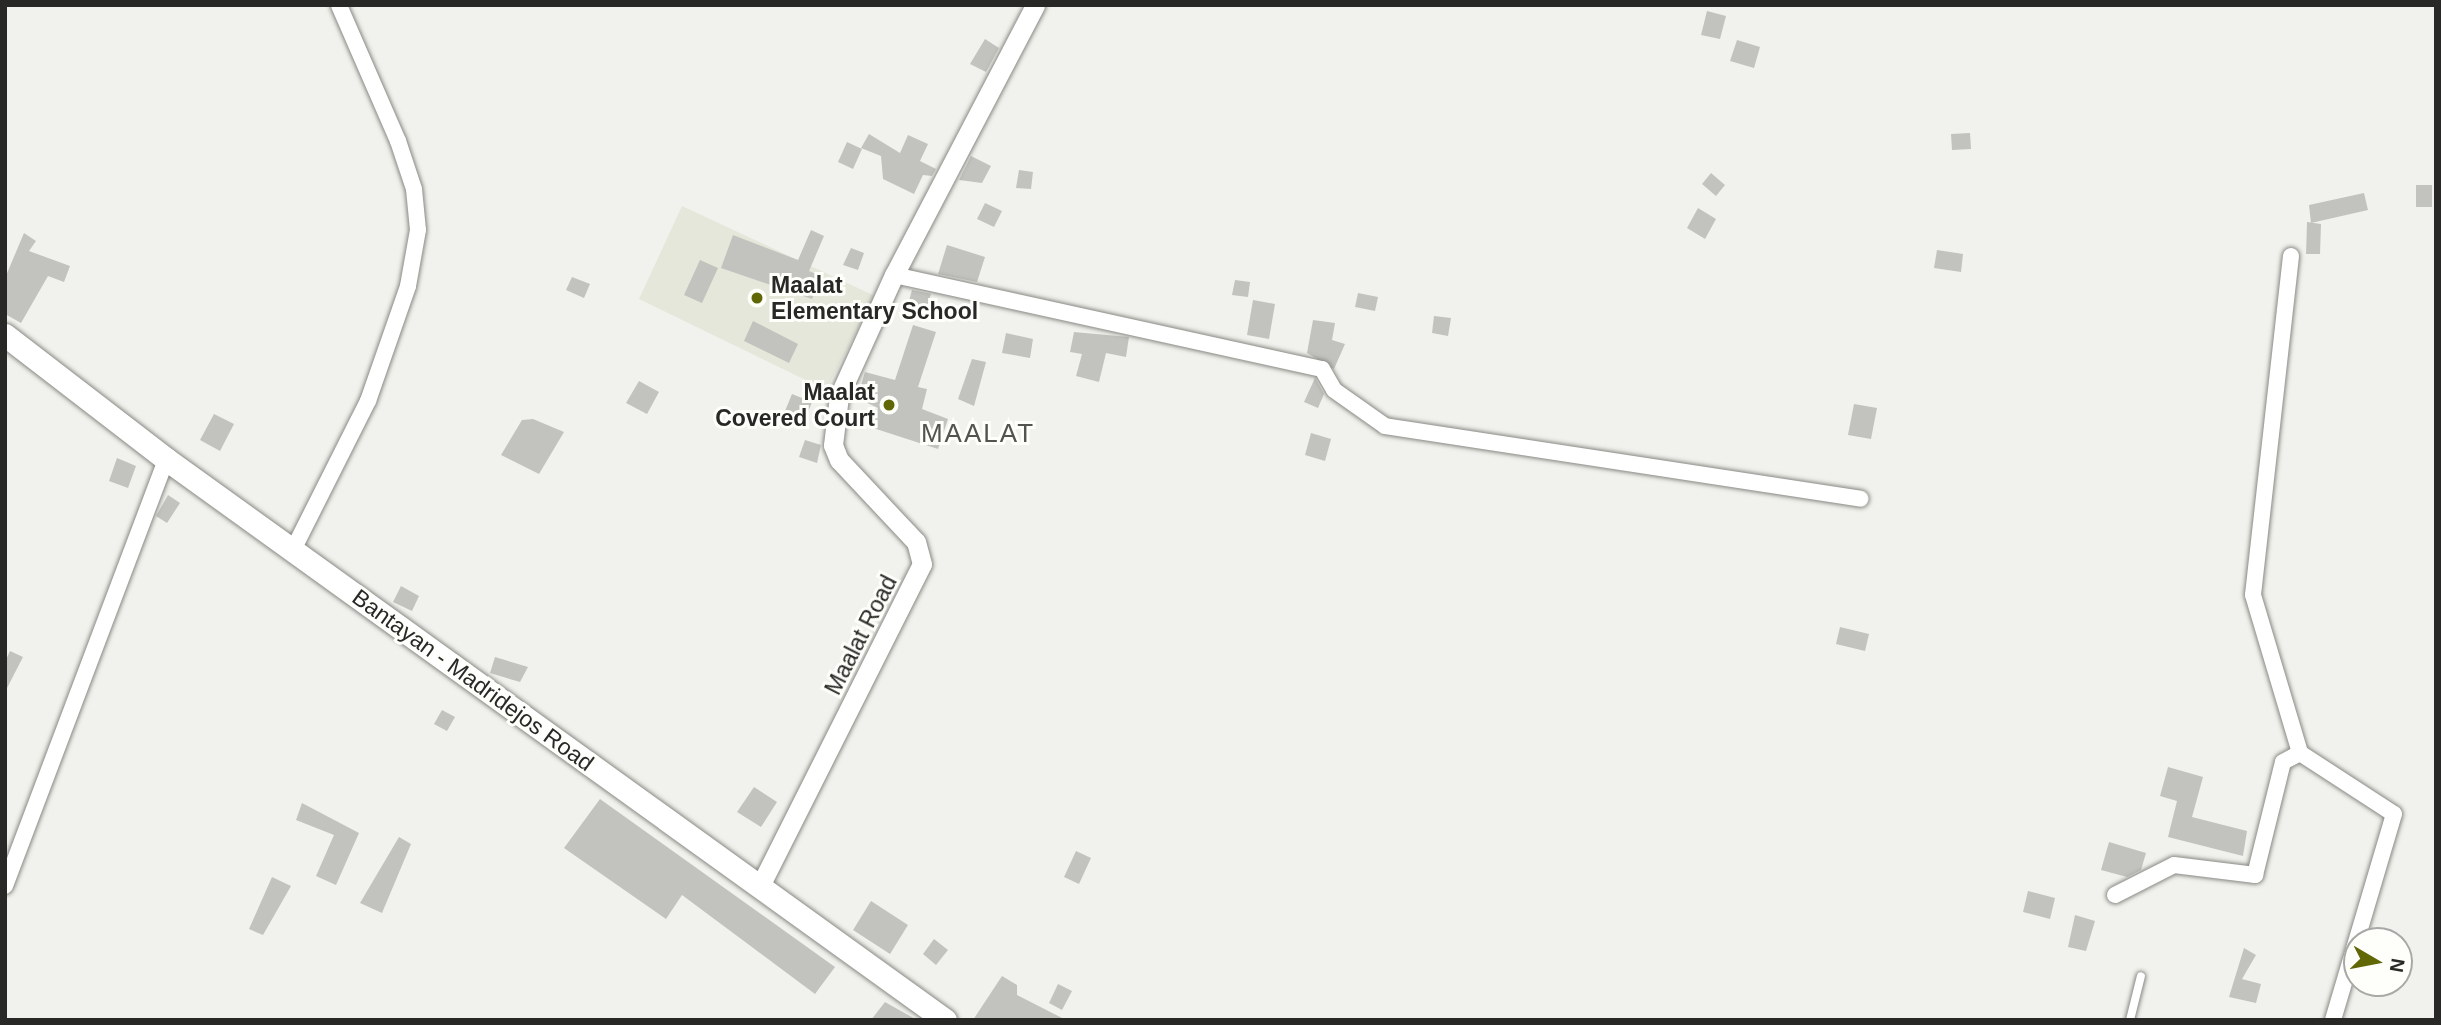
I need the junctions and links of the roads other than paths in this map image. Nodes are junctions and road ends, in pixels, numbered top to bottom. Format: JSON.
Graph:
{"nodes":[{"id":1,"x":339,"y":5,"type":"edge"},
{"id":2,"x":1035,"y":5,"type":"edge"},
{"id":3,"x":2291,"y":256,"type":"dead end"},
{"id":4,"x":894,"y":275,"type":"junction"},
{"id":5,"x":5,"y":335,"type":"edge"},
{"id":6,"x":166,"y":459,"type":"junction"},
{"id":7,"x":1860,"y":499,"type":"dead end"},
{"id":8,"x":293,"y":550,"type":"junction"},
{"id":9,"x":2300,"y":753,"type":"junction"},
{"id":10,"x":760,"y":886,"type":"junction"},
{"id":11,"x":5,"y":887,"type":"edge"},
{"id":12,"x":2115,"y":895,"type":"dead end"},
{"id":13,"x":2141,"y":976,"type":"dead end"},
{"id":14,"x":945,"y":1020,"type":"edge"},
{"id":15,"x":2130,"y":1020,"type":"edge"},
{"id":16,"x":2333,"y":1020,"type":"edge"}],
"edges":[{"from":1,"to":8,"type":"street"},
{"from":2,"to":4,"type":"street","name":"Maalat Road"},
{"from":3,"to":9,"type":"street"},
{"from":4,"to":7,"type":"street"},
{"from":4,"to":10,"type":"street","name":"Maalat Road"},
{"from":5,"to":6,"type":"main road","name":"Bantayan - Madridejos Road"},
{"from":6,"to":8,"type":"main road","name":"Bantayan - Madridejos Road"},
{"from":6,"to":11,"type":"street"},
{"from":8,"to":10,"type":"main road","name":"Bantayan - Madridejos Road"},
{"from":9,"to":12,"type":"street"},
{"from":9,"to":16,"type":"street"},
{"from":10,"to":14,"type":"main road","name":"Bantayan - Madridejos Road"},
{"from":13,"to":15,"type":"lane"}]}
